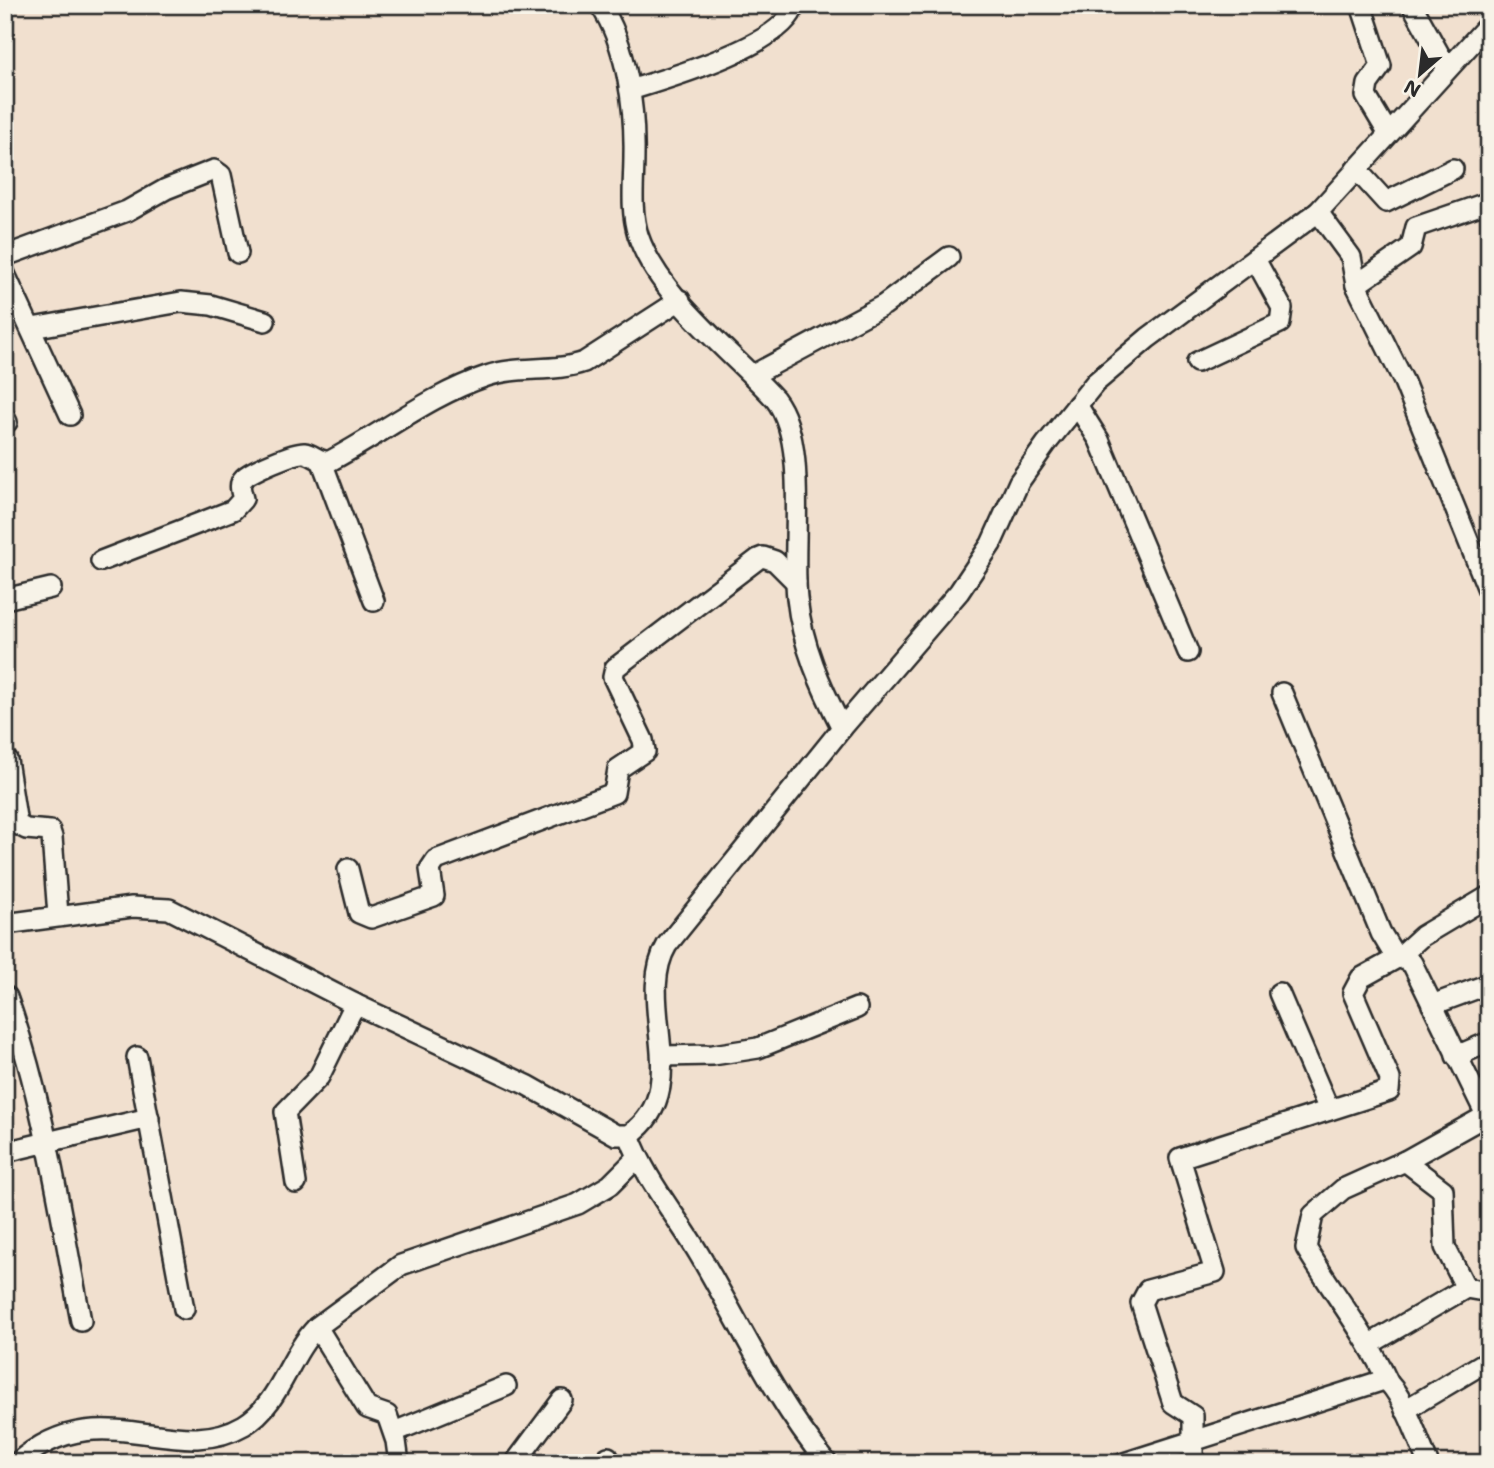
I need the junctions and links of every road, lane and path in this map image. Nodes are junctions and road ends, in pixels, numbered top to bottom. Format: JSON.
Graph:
{"nodes":[{"id":1,"x":600,"y":5,"type":"edge"},
{"id":2,"x":794,"y":5,"type":"edge"},
{"id":3,"x":1361,"y":5,"type":"edge"},
{"id":4,"x":1412,"y":5,"type":"edge"},
{"id":5,"x":1489,"y":24,"type":"edge"},
{"id":6,"x":1447,"y":68,"type":"junction"},
{"id":7,"x":629,"y":90,"type":"junction"},
{"id":8,"x":1388,"y":133,"type":"junction"},
{"id":9,"x":1356,"y":169,"type":"junction"},
{"id":10,"x":1453,"y":169,"type":"dead end"},
{"id":11,"x":1489,"y":202,"type":"edge"},
{"id":12,"x":1318,"y":212,"type":"junction"},
{"id":13,"x":239,"y":253,"type":"dead end"},
{"id":14,"x":5,"y":256,"type":"edge"},
{"id":15,"x":949,"y":257,"type":"dead end"},
{"id":16,"x":1255,"y":259,"type":"junction"},
{"id":17,"x":5,"y":274,"type":"edge"},
{"id":18,"x":1356,"y":285,"type":"junction"},
{"id":19,"x":680,"y":300,"type":"junction"},
{"id":20,"x":265,"y":321,"type":"dead end"},
{"id":21,"x":32,"y":328,"type":"junction"},
{"id":22,"x":1197,"y":362,"type":"dead end"},
{"id":23,"x":753,"y":375,"type":"junction"},
{"id":24,"x":1077,"y":405,"type":"junction"},
{"id":25,"x":70,"y":415,"type":"dead end"},
{"id":26,"x":322,"y":462,"type":"junction"},
{"id":27,"x":101,"y":561,"type":"dead end"},
{"id":28,"x":796,"y":582,"type":"junction"},
{"id":29,"x":51,"y":588,"type":"dead end"},
{"id":30,"x":1489,"y":592,"type":"edge"},
{"id":31,"x":5,"y":599,"type":"edge"},
{"id":32,"x":374,"y":601,"type":"dead end"},
{"id":33,"x":1188,"y":652,"type":"dead end"},
{"id":34,"x":1282,"y":693,"type":"dead end"},
{"id":35,"x":842,"y":728,"type":"junction"},
{"id":36,"x":7,"y":760,"type":"dead end"},
{"id":37,"x":348,"y":869,"type":"dead end"},
{"id":38,"x":1489,"y":896,"type":"edge"},
{"id":39,"x":58,"y":915,"type":"junction"},
{"id":40,"x":5,"y":924,"type":"edge"},
{"id":41,"x":1398,"y":957,"type":"junction"},
{"id":42,"x":1489,"y":984,"type":"edge"},
{"id":43,"x":1279,"y":993,"type":"dead end"},
{"id":44,"x":7,"y":997,"type":"dead end"},
{"id":45,"x":355,"y":1004,"type":"junction"},
{"id":46,"x":1432,"y":1005,"type":"junction"},
{"id":47,"x":857,"y":1008,"type":"dead end"},
{"id":48,"x":1489,"y":1042,"type":"edge"},
{"id":49,"x":662,"y":1056,"type":"junction"},
{"id":50,"x":1456,"y":1056,"type":"junction"},
{"id":51,"x":137,"y":1057,"type":"dead end"},
{"id":52,"x":1329,"y":1110,"type":"junction"},
{"id":53,"x":1488,"y":1117,"type":"edge"},
{"id":54,"x":149,"y":1118,"type":"junction"},
{"id":55,"x":629,"y":1135,"type":"junction"},
{"id":56,"x":46,"y":1140,"type":"junction"},
{"id":57,"x":5,"y":1152,"type":"edge"},
{"id":58,"x":638,"y":1158,"type":"junction"},
{"id":59,"x":1405,"y":1161,"type":"junction"},
{"id":60,"x":296,"y":1183,"type":"dead end"},
{"id":61,"x":1466,"y":1288,"type":"junction"},
{"id":62,"x":1489,"y":1292,"type":"edge"},
{"id":63,"x":184,"y":1309,"type":"dead end"},
{"id":64,"x":82,"y":1321,"type":"dead end"},
{"id":65,"x":317,"y":1327,"type":"junction"},
{"id":66,"x":1370,"y":1344,"type":"junction"},
{"id":67,"x":1489,"y":1360,"type":"edge"},
{"id":68,"x":1388,"y":1382,"type":"junction"},
{"id":69,"x":506,"y":1386,"type":"dead end"},
{"id":70,"x":562,"y":1399,"type":"dead end"},
{"id":71,"x":1405,"y":1410,"type":"junction"},
{"id":72,"x":394,"y":1432,"type":"junction"},
{"id":73,"x":1191,"y":1443,"type":"junction"},
{"id":74,"x":17,"y":1463,"type":"edge"},
{"id":75,"x":399,"y":1463,"type":"edge"},
{"id":76,"x":515,"y":1463,"type":"edge"},
{"id":77,"x":827,"y":1463,"type":"edge"},
{"id":78,"x":1124,"y":1463,"type":"edge"},
{"id":79,"x":1193,"y":1463,"type":"edge"},
{"id":80,"x":1428,"y":1463,"type":"edge"}],
"edges":[{"from":1,"to":7,"type":"street"},
{"from":2,"to":7,"type":"street"},
{"from":3,"to":8,"type":"street"},
{"from":4,"to":6,"type":"street"},
{"from":5,"to":6,"type":"street"},
{"from":6,"to":8,"type":"street"},
{"from":7,"to":19,"type":"street"},
{"from":8,"to":9,"type":"street"},
{"from":9,"to":10,"type":"street"},
{"from":9,"to":12,"type":"street"},
{"from":11,"to":18,"type":"street"},
{"from":12,"to":16,"type":"street"},
{"from":12,"to":18,"type":"street"},
{"from":13,"to":14,"type":"street"},
{"from":15,"to":23,"type":"street"},
{"from":16,"to":22,"type":"street"},
{"from":16,"to":24,"type":"street"},
{"from":17,"to":21,"type":"street"},
{"from":18,"to":30,"type":"street"},
{"from":19,"to":23,"type":"street"},
{"from":19,"to":26,"type":"street"},
{"from":20,"to":21,"type":"street"},
{"from":21,"to":25,"type":"street"},
{"from":23,"to":28,"type":"street"},
{"from":24,"to":33,"type":"street"},
{"from":24,"to":35,"type":"street"},
{"from":26,"to":27,"type":"street"},
{"from":26,"to":32,"type":"street"},
{"from":28,"to":35,"type":"street"},
{"from":28,"to":37,"type":"street"},
{"from":29,"to":31,"type":"street"},
{"from":34,"to":41,"type":"street"},
{"from":35,"to":49,"type":"street"},
{"from":36,"to":39,"type":"street"},
{"from":38,"to":41,"type":"street"},
{"from":39,"to":40,"type":"street"},
{"from":39,"to":45,"type":"street"},
{"from":41,"to":46,"type":"street"},
{"from":41,"to":52,"type":"street"},
{"from":42,"to":46,"type":"street"},
{"from":43,"to":52,"type":"street"},
{"from":44,"to":56,"type":"street"},
{"from":45,"to":55,"type":"street"},
{"from":45,"to":60,"type":"street"},
{"from":46,"to":50,"type":"street"},
{"from":47,"to":49,"type":"street"},
{"from":48,"to":50,"type":"street"},
{"from":49,"to":55,"type":"street"},
{"from":50,"to":53,"type":"street"},
{"from":51,"to":54,"type":"street"},
{"from":52,"to":73,"type":"street"},
{"from":53,"to":59,"type":"street"},
{"from":54,"to":56,"type":"street"},
{"from":54,"to":63,"type":"street"},
{"from":55,"to":58,"type":"street"},
{"from":56,"to":57,"type":"street"},
{"from":56,"to":64,"type":"street"},
{"from":58,"to":65,"type":"street"},
{"from":58,"to":77,"type":"street"},
{"from":59,"to":61,"type":"street"},
{"from":59,"to":66,"type":"street"},
{"from":61,"to":62,"type":"street"},
{"from":61,"to":66,"type":"street"},
{"from":65,"to":72,"type":"street"},
{"from":65,"to":74,"type":"street"},
{"from":66,"to":68,"type":"street"},
{"from":67,"to":71,"type":"street"},
{"from":68,"to":71,"type":"street"},
{"from":68,"to":73,"type":"street"},
{"from":69,"to":72,"type":"street"},
{"from":70,"to":76,"type":"street"},
{"from":71,"to":80,"type":"street"},
{"from":72,"to":75,"type":"street"},
{"from":73,"to":78,"type":"street"},
{"from":73,"to":79,"type":"street"}]}
